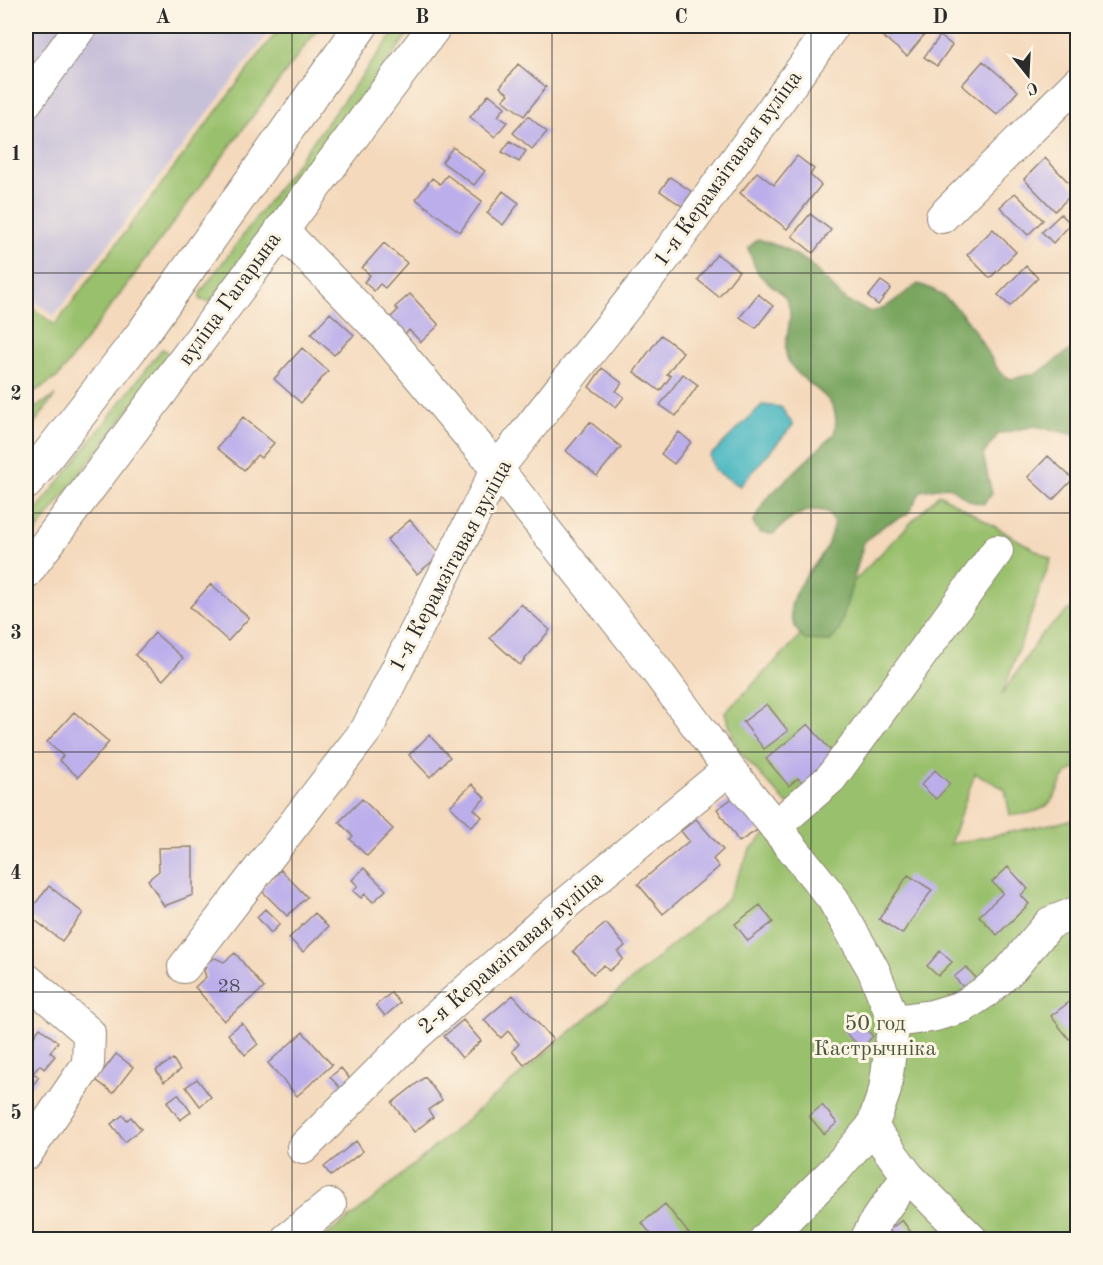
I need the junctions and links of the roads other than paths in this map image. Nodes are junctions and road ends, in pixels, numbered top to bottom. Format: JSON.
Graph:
{"nodes":[{"id":1,"x":81,"y":26,"type":"edge"},
{"id":2,"x":435,"y":26,"type":"edge"},
{"id":3,"x":833,"y":26,"type":"edge"},
{"id":4,"x":356,"y":27,"type":"edge"},
{"id":5,"x":1077,"y":82,"type":"edge"},
{"id":6,"x":26,"y":102,"type":"edge"},
{"id":7,"x":942,"y":217,"type":"dead end"},
{"id":8,"x":281,"y":229,"type":"junction"},
{"id":9,"x":181,"y":281,"type":"junction"},
{"id":10,"x":226,"y":305,"type":"junction"},
{"id":11,"x":144,"y":333,"type":"junction"},
{"id":12,"x":180,"y":369,"type":"junction"},
{"id":13,"x":497,"y":469,"type":"junction"},
{"id":14,"x":26,"y":483,"type":"edge"},
{"id":15,"x":997,"y":551,"type":"dead end"},
{"id":16,"x":26,"y":573,"type":"edge"},
{"id":17,"x":729,"y":769,"type":"junction"},
{"id":18,"x":776,"y":826,"type":"junction"},
{"id":19,"x":1077,"y":912,"type":"edge"},
{"id":20,"x":184,"y":967,"type":"dead end"},
{"id":21,"x":26,"y":979,"type":"edge"},
{"id":22,"x":894,"y":1021,"type":"junction"},
{"id":23,"x":872,"y":1127,"type":"junction"},
{"id":24,"x":303,"y":1148,"type":"dead end"},
{"id":25,"x":26,"y":1154,"type":"edge"},
{"id":26,"x":908,"y":1176,"type":"junction"},
{"id":27,"x":330,"y":1205,"type":"dead end"},
{"id":28,"x":286,"y":1239,"type":"edge"},
{"id":29,"x":765,"y":1239,"type":"edge"},
{"id":30,"x":866,"y":1239,"type":"edge"},
{"id":31,"x":972,"y":1239,"type":"edge"}],
"edges":[{"from":1,"to":6,"type":"street"},
{"from":2,"to":8,"type":"main road","name":"вуліца Гагарына"},
{"from":3,"to":13,"type":"street","name":"1-я Керамзітавая вуліца"},
{"from":4,"to":9,"type":"main road"},
{"from":5,"to":7,"type":"street"},
{"from":8,"to":10,"type":"main road","name":"вуліца Гагарына"},
{"from":8,"to":13,"type":"street"},
{"from":9,"to":10,"type":"main road"},
{"from":9,"to":11,"type":"main road"},
{"from":10,"to":12,"type":"main road","name":"вуліца Гагарына"},
{"from":11,"to":12,"type":"main road"},
{"from":11,"to":14,"type":"main road"},
{"from":12,"to":16,"type":"main road","name":"вуліца Гагарына"},
{"from":13,"to":17,"type":"street"},
{"from":13,"to":20,"type":"street","name":"1-я Керамзітавая вуліца"},
{"from":15,"to":18,"type":"street"},
{"from":17,"to":18,"type":"street"},
{"from":17,"to":24,"type":"street","name":"2-я Керамзітавая вуліца"},
{"from":18,"to":22,"type":"street"},
{"from":19,"to":22,"type":"street"},
{"from":21,"to":25,"type":"street"},
{"from":22,"to":23,"type":"street"},
{"from":23,"to":26,"type":"street"},
{"from":23,"to":29,"type":"street"},
{"from":26,"to":30,"type":"street"},
{"from":26,"to":31,"type":"street"},
{"from":27,"to":28,"type":"street"}]}
